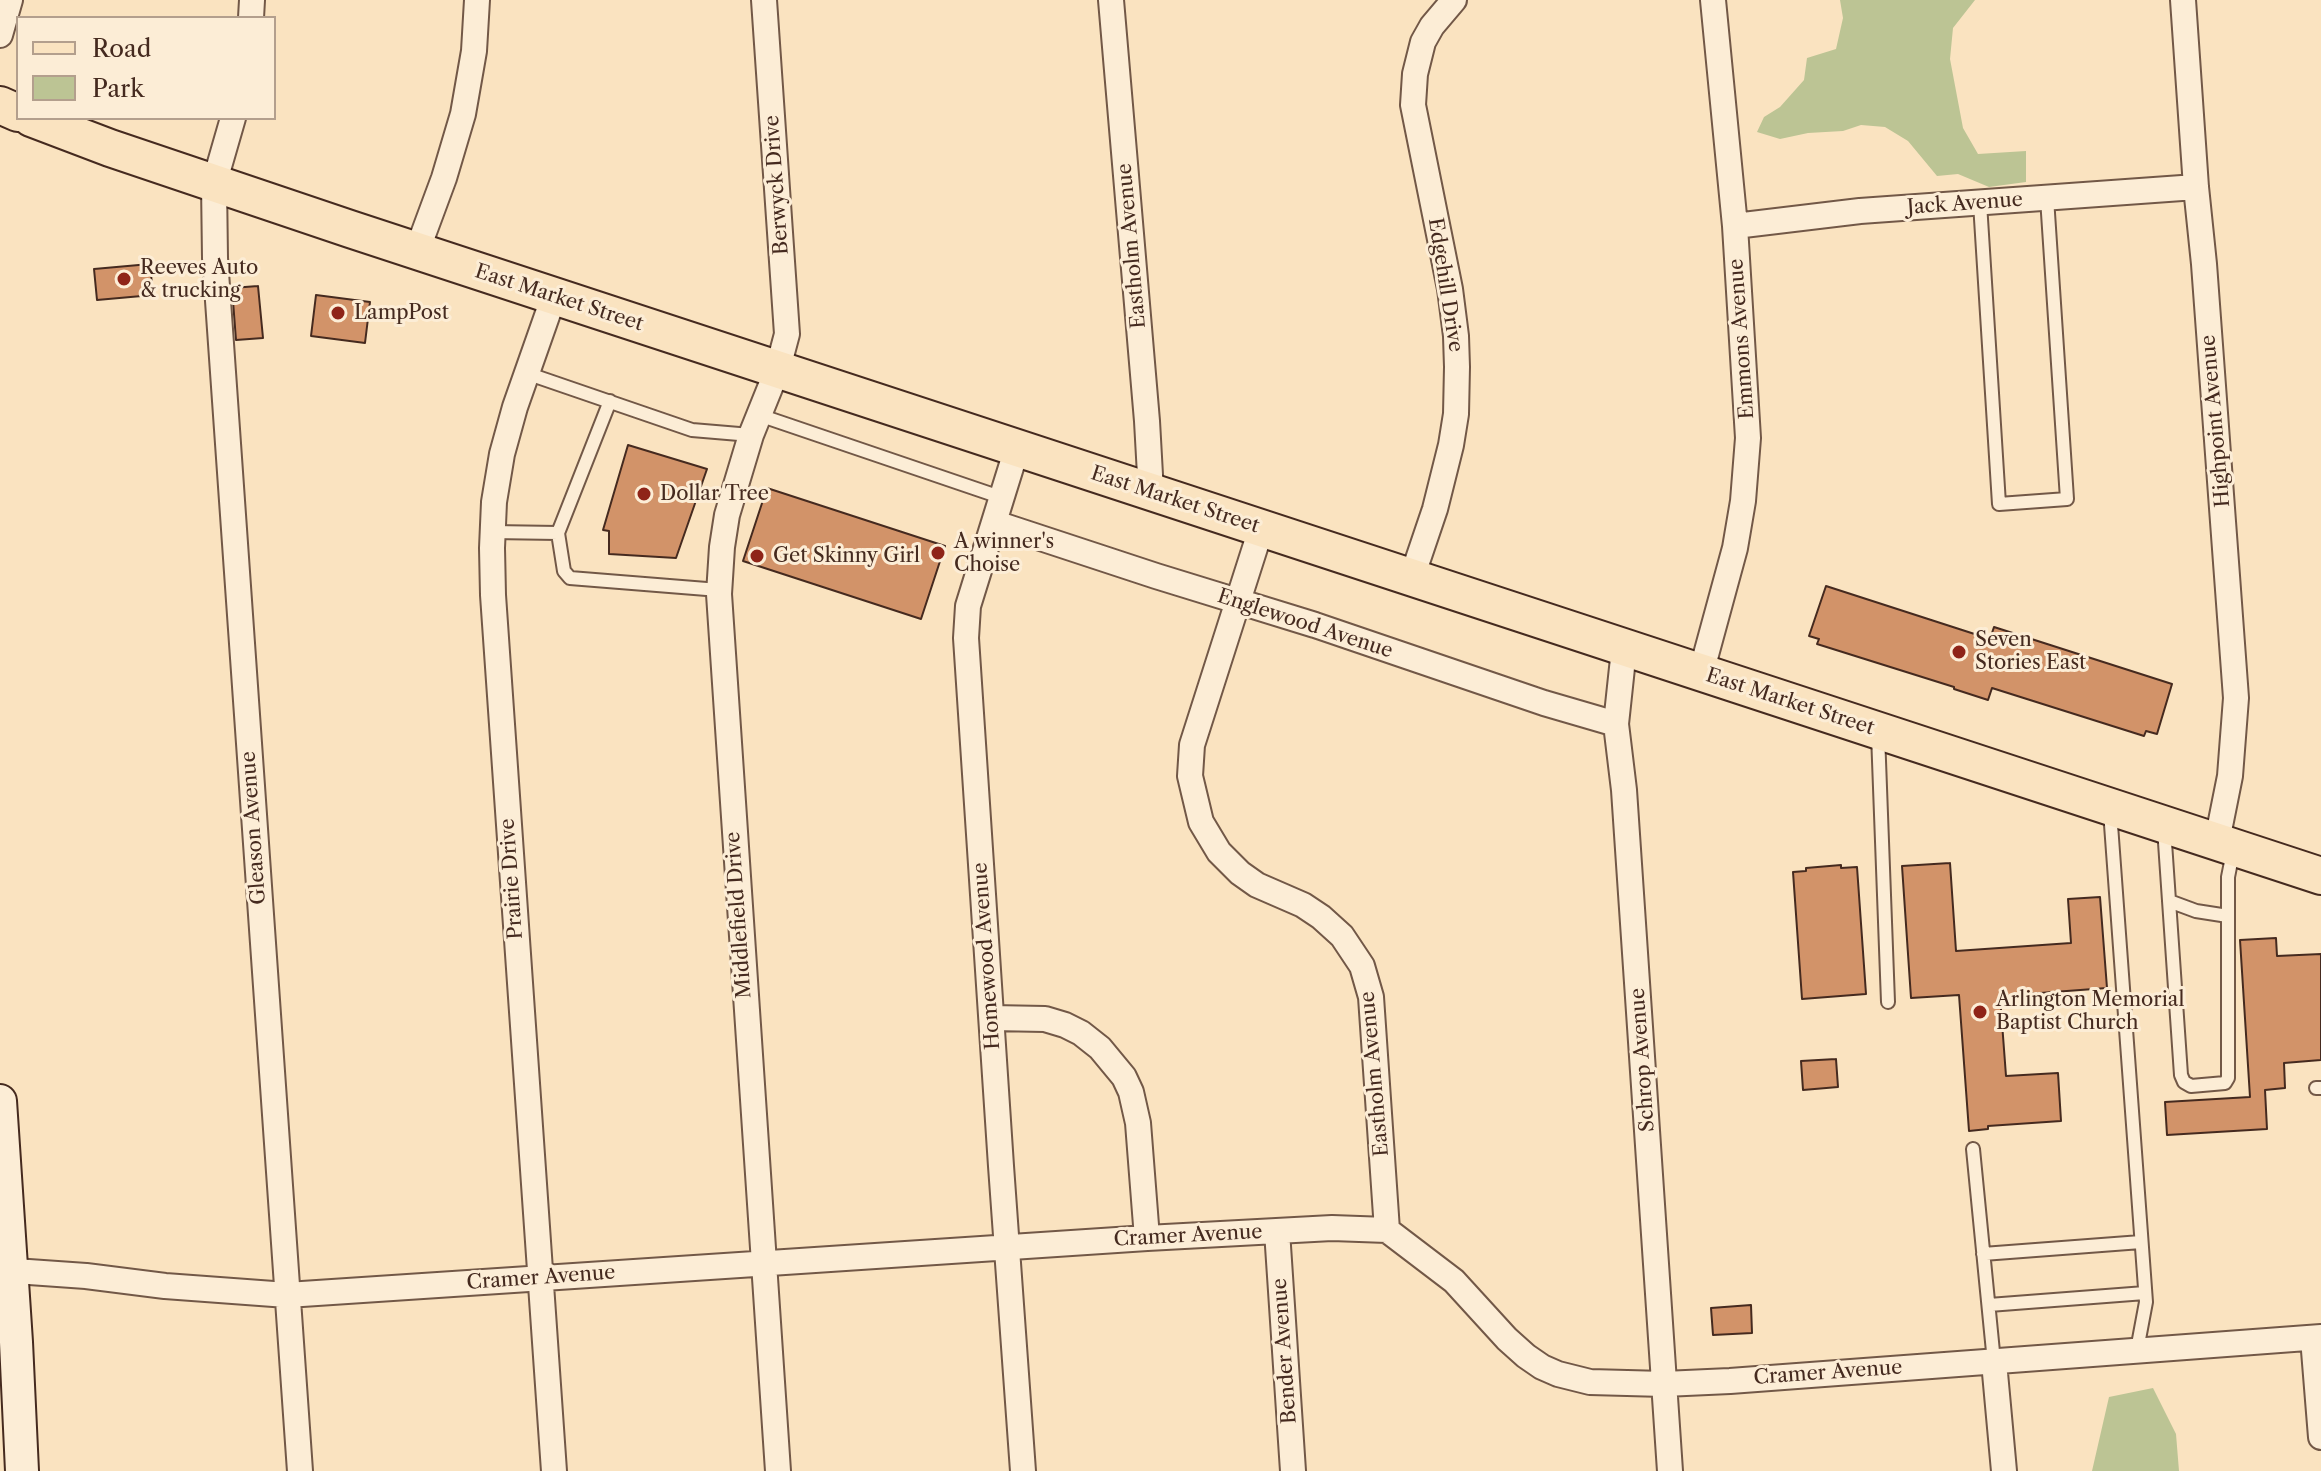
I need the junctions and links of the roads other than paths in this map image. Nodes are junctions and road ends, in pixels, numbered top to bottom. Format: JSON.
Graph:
{"nodes":[{"id":1,"x":10,"y":0,"type":"edge"},
{"id":2,"x":477,"y":0,"type":"edge"},
{"id":3,"x":764,"y":0,"type":"edge"},
{"id":4,"x":1111,"y":0,"type":"edge"},
{"id":5,"x":1454,"y":0,"type":"edge"},
{"id":6,"x":1713,"y":0,"type":"edge"},
{"id":7,"x":2183,"y":0,"type":"edge"},
{"id":8,"x":0,"y":35,"type":"edge"},
{"id":9,"x":37,"y":120,"type":"edge"},
{"id":10,"x":232,"y":120,"type":"edge"},
{"id":11,"x":214,"y":184,"type":"junction"},
{"id":12,"x":2196,"y":187,"type":"junction"},
{"id":13,"x":2047,"y":198,"type":"junction"},
{"id":14,"x":1980,"y":203,"type":"junction"},
{"id":15,"x":1735,"y":226,"type":"junction"},
{"id":16,"x":417,"y":251,"type":"junction"},
{"id":17,"x":554,"y":296,"type":"junction"},
{"id":18,"x":778,"y":368,"type":"junction"},
{"id":19,"x":526,"y":373,"type":"junction"},
{"id":20,"x":610,"y":401,"type":"junction"},
{"id":21,"x":755,"y":425,"type":"junction"},
{"id":22,"x":1017,"y":448,"type":"junction"},
{"id":23,"x":1151,"y":493,"type":"junction"},
{"id":24,"x":1003,"y":498,"type":"junction"},
{"id":25,"x":995,"y":523,"type":"junction"},
{"id":26,"x":1261,"y":529,"type":"junction"},
{"id":27,"x":492,"y":532,"type":"junction"},
{"id":28,"x":558,"y":533,"type":"junction"},
{"id":29,"x":1412,"y":577,"type":"junction"},
{"id":30,"x":719,"y":590,"type":"junction"},
{"id":31,"x":1237,"y":601,"type":"junction"},
{"id":32,"x":1624,"y":649,"type":"junction"},
{"id":33,"x":1701,"y":673,"type":"junction"},
{"id":34,"x":1616,"y":724,"type":"junction"},
{"id":35,"x":1878,"y":731,"type":"junction"},
{"id":36,"x":2110,"y":808,"type":"junction"},
{"id":37,"x":2164,"y":825,"type":"junction"},
{"id":38,"x":2226,"y":844,"type":"junction"},
{"id":39,"x":2321,"y":876,"type":"edge"},
{"id":40,"x":2169,"y":901,"type":"junction"},
{"id":41,"x":2228,"y":916,"type":"junction"},
{"id":42,"x":1888,"y":1002,"type":"dead end"},
{"id":43,"x":992,"y":1018,"type":"junction"},
{"id":44,"x":0,"y":1101,"type":"edge"},
{"id":45,"x":1973,"y":1149,"type":"dead end"},
{"id":46,"x":1387,"y":1230,"type":"junction"},
{"id":47,"x":1277,"y":1231,"type":"junction"},
{"id":48,"x":1147,"y":1238,"type":"junction"},
{"id":49,"x":2141,"y":1242,"type":"junction"},
{"id":50,"x":1008,"y":1249,"type":"junction"},
{"id":51,"x":1983,"y":1254,"type":"junction"},
{"id":52,"x":764,"y":1265,"type":"junction"},
{"id":53,"x":5,"y":1270,"type":"edge"},
{"id":54,"x":541,"y":1280,"type":"junction"},
{"id":55,"x":2145,"y":1293,"type":"junction"},
{"id":56,"x":287,"y":1295,"type":"junction"},
{"id":57,"x":1989,"y":1305,"type":"junction"},
{"id":58,"x":2317,"y":1338,"type":"edge"},
{"id":59,"x":2137,"y":1350,"type":"junction"},
{"id":60,"x":1994,"y":1362,"type":"junction"},
{"id":61,"x":1664,"y":1384,"type":"junction"},
{"id":62,"x":2321,"y":1437,"type":"edge"},
{"id":63,"x":22,"y":1471,"type":"edge"},
{"id":64,"x":300,"y":1471,"type":"edge"},
{"id":65,"x":554,"y":1471,"type":"edge"},
{"id":66,"x":778,"y":1471,"type":"edge"},
{"id":67,"x":1023,"y":1471,"type":"edge"},
{"id":68,"x":1293,"y":1471,"type":"edge"},
{"id":69,"x":1670,"y":1471,"type":"edge"},
{"id":70,"x":2004,"y":1471,"type":"edge"}],
"edges":[{"from":1,"to":8,"type":"street"},
{"from":2,"to":16,"type":"street"},
{"from":3,"to":18,"type":"street","name":"Berwyck Drive"},
{"from":4,"to":23,"type":"street","name":"Eastholm Avenue"},
{"from":5,"to":29,"type":"street","name":"Edgehill Drive"},
{"from":6,"to":15,"type":"street","name":"Emmons Avenue"},
{"from":7,"to":12,"type":"street","name":"Highpoint Avenue"},
{"from":9,"to":11,"type":"main road","name":"East Market Street"},
{"from":10,"to":11,"type":"street","name":"Gleason Avenue"},
{"from":11,"to":16,"type":"main road","name":"East Market Street"},
{"from":11,"to":56,"type":"street","name":"Gleason Avenue"},
{"from":12,"to":13,"type":"street","name":"Jack Avenue"},
{"from":12,"to":38,"type":"street","name":"Highpoint Avenue"},
{"from":13,"to":14,"type":"street","name":"Jack Avenue"},
{"from":13,"to":14,"type":"lane"},
{"from":14,"to":15,"type":"street","name":"Jack Avenue"},
{"from":15,"to":33,"type":"street","name":"Emmons Avenue"},
{"from":16,"to":17,"type":"main road","name":"East Market Street"},
{"from":17,"to":18,"type":"main road","name":"East Market Street"},
{"from":17,"to":19,"type":"street","name":"Prairie Drive"},
{"from":18,"to":21,"type":"street","name":"Middlefield Drive"},
{"from":18,"to":22,"type":"main road","name":"East Market Street"},
{"from":19,"to":20,"type":"lane"},
{"from":19,"to":27,"type":"street","name":"Prairie Drive"},
{"from":20,"to":21,"type":"lane"},
{"from":20,"to":28,"type":"lane"},
{"from":21,"to":24,"type":"lane"},
{"from":21,"to":30,"type":"street","name":"Middlefield Drive"},
{"from":22,"to":23,"type":"main road","name":"East Market Street"},
{"from":22,"to":24,"type":"street","name":"Homewood Avenue"},
{"from":23,"to":26,"type":"main road","name":"East Market Street"},
{"from":24,"to":25,"type":"street","name":"Homewood Avenue"},
{"from":25,"to":31,"type":"street","name":"Englewood Avenue"},
{"from":25,"to":43,"type":"street","name":"Homewood Avenue"},
{"from":26,"to":29,"type":"main road","name":"East Market Street"},
{"from":26,"to":31,"type":"street","name":"Eastholm Avenue"},
{"from":27,"to":28,"type":"lane"},
{"from":27,"to":54,"type":"street","name":"Prairie Drive"},
{"from":28,"to":30,"type":"lane"},
{"from":29,"to":32,"type":"main road","name":"East Market Street"},
{"from":30,"to":52,"type":"street","name":"Middlefield Drive"},
{"from":31,"to":34,"type":"street","name":"Englewood Avenue"},
{"from":31,"to":46,"type":"street","name":"Eastholm Avenue"},
{"from":32,"to":33,"type":"main road","name":"East Market Street"},
{"from":32,"to":34,"type":"street","name":"Schrop Avenue"},
{"from":33,"to":35,"type":"main road","name":"East Market Street"},
{"from":34,"to":61,"type":"street","name":"Schrop Avenue"},
{"from":35,"to":36,"type":"main road","name":"East Market Street"},
{"from":35,"to":42,"type":"lane"},
{"from":36,"to":37,"type":"main road","name":"East Market Street"},
{"from":36,"to":49,"type":"lane"},
{"from":37,"to":38,"type":"main road","name":"East Market Street"},
{"from":37,"to":40,"type":"lane"},
{"from":38,"to":39,"type":"main road","name":"East Market Street"},
{"from":38,"to":41,"type":"lane"},
{"from":40,"to":41,"type":"lane"},
{"from":40,"to":41,"type":"lane"},
{"from":43,"to":48,"type":"street"},
{"from":43,"to":50,"type":"street","name":"Homewood Avenue"},
{"from":44,"to":53,"type":"main road"},
{"from":45,"to":51,"type":"lane"},
{"from":46,"to":47,"type":"street","name":"Cramer Avenue"},
{"from":46,"to":61,"type":"street","name":"Cramer Avenue"},
{"from":47,"to":48,"type":"street","name":"Cramer Avenue"},
{"from":47,"to":68,"type":"street","name":"Bender Avenue"},
{"from":48,"to":50,"type":"street","name":"Cramer Avenue"},
{"from":49,"to":51,"type":"lane"},
{"from":49,"to":55,"type":"lane"},
{"from":50,"to":52,"type":"street","name":"Cramer Avenue"},
{"from":50,"to":67,"type":"street","name":"Homewood Avenue"},
{"from":51,"to":57,"type":"lane"},
{"from":52,"to":54,"type":"street","name":"Cramer Avenue"},
{"from":52,"to":66,"type":"street","name":"Middlefield Drive"},
{"from":53,"to":56,"type":"street","name":"Cramer Avenue"},
{"from":53,"to":63,"type":"main road"},
{"from":54,"to":56,"type":"street","name":"Cramer Avenue"},
{"from":54,"to":65,"type":"street","name":"Prairie Drive"},
{"from":55,"to":57,"type":"lane"},
{"from":55,"to":59,"type":"lane"},
{"from":56,"to":64,"type":"street","name":"Gleason Avenue"},
{"from":57,"to":60,"type":"lane"},
{"from":58,"to":59,"type":"street","name":"Cramer Avenue"},
{"from":58,"to":62,"type":"street"},
{"from":59,"to":60,"type":"street","name":"Cramer Avenue"},
{"from":60,"to":61,"type":"street","name":"Cramer Avenue"},
{"from":60,"to":70,"type":"street"},
{"from":61,"to":69,"type":"street","name":"Schrop Avenue"}]}
